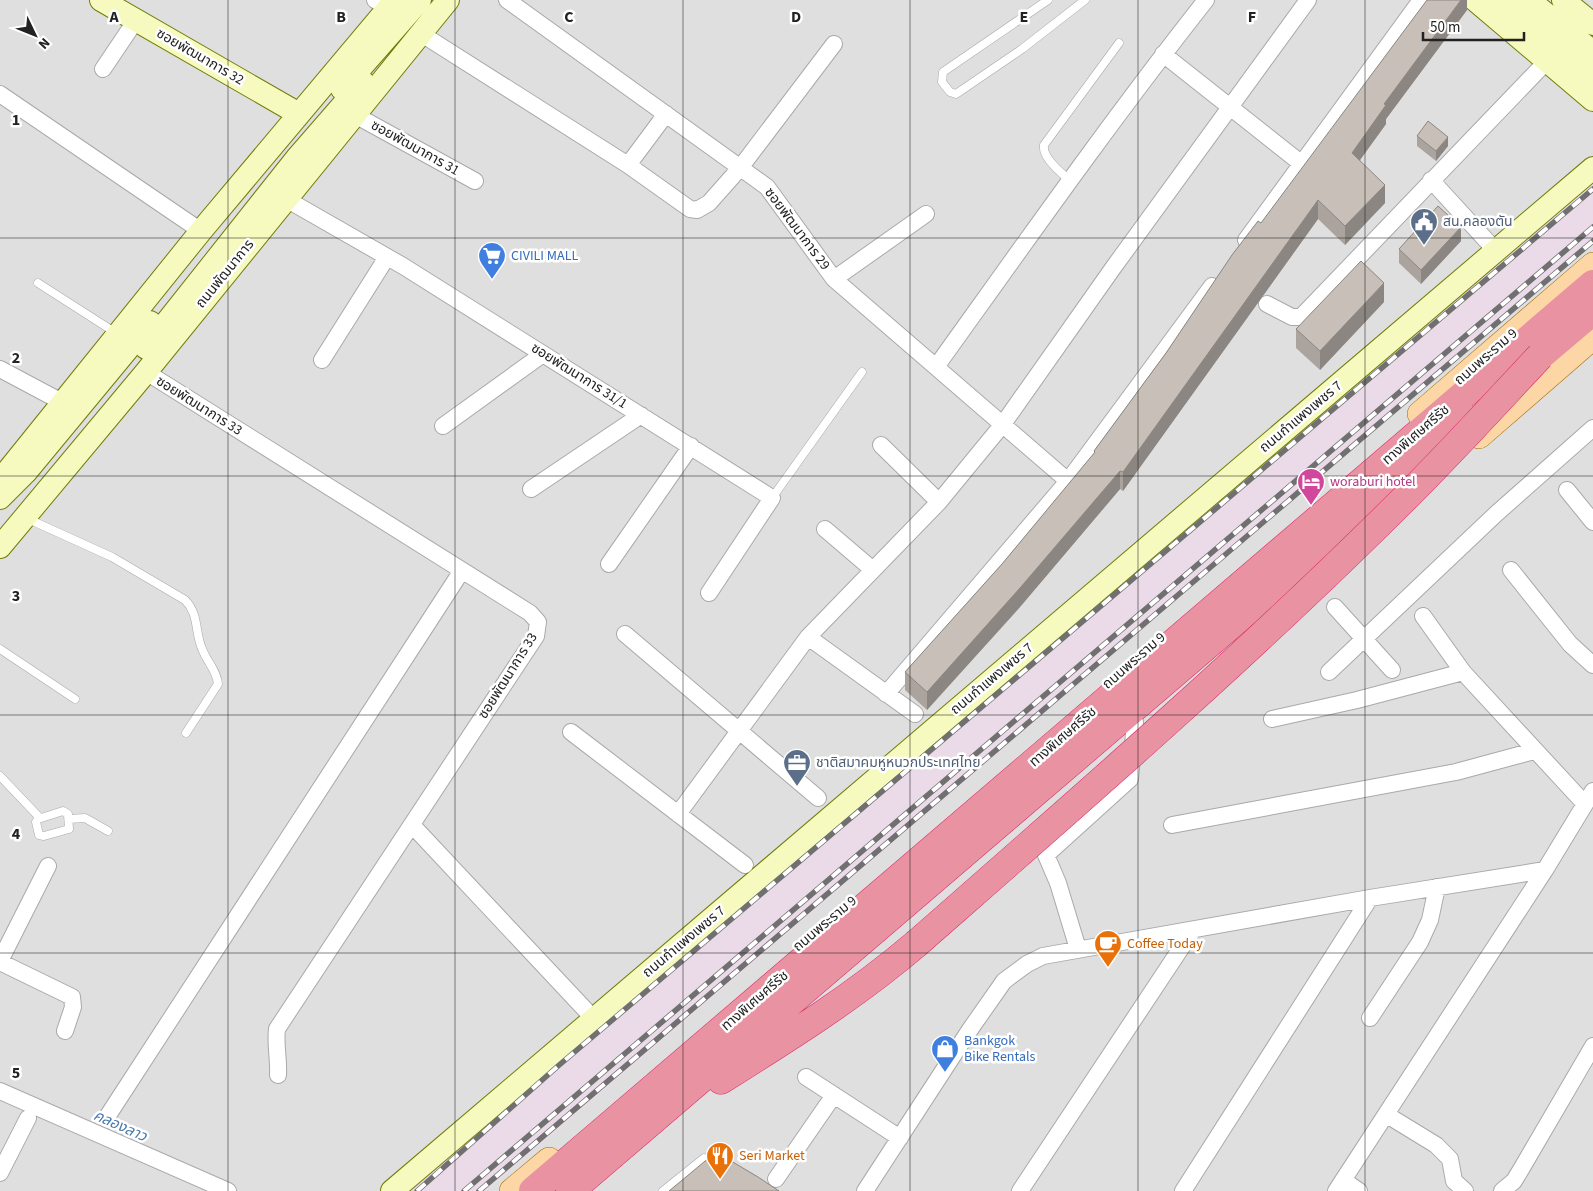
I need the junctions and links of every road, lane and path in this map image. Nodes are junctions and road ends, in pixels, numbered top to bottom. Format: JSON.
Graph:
{"nodes":[{"id":1,"x":100,"y":0,"type":"edge"},
{"id":2,"x":420,"y":0,"type":"edge"},
{"id":3,"x":431,"y":0,"type":"edge"},
{"id":4,"x":448,"y":0,"type":"edge"},
{"id":5,"x":507,"y":0,"type":"edge"},
{"id":6,"x":1048,"y":0,"type":"edge"},
{"id":7,"x":1085,"y":0,"type":"edge"},
{"id":8,"x":1206,"y":0,"type":"edge"},
{"id":9,"x":1308,"y":0,"type":"edge"},
{"id":10,"x":1421,"y":0,"type":"edge"},
{"id":11,"x":1476,"y":0,"type":"edge"},
{"id":12,"x":1502,"y":0,"type":"edge"},
{"id":13,"x":1529,"y":0,"type":"edge"},
{"id":14,"x":1563,"y":0,"type":"edge"},
{"id":15,"x":386,"y":3,"type":"edge"},
{"id":16,"x":136,"y":20,"type":"junction"},
{"id":17,"x":1593,"y":23,"type":"edge"},
{"id":18,"x":420,"y":33,"type":"junction"},
{"id":19,"x":834,"y":44,"type":"dead end"},
{"id":20,"x":1119,"y":44,"type":"dead end"},
{"id":21,"x":1593,"y":52,"type":"edge"},
{"id":22,"x":1163,"y":54,"type":"junction"},
{"id":23,"x":1546,"y":61,"type":"junction"},
{"id":24,"x":103,"y":69,"type":"dead end"},
{"id":25,"x":1592,"y":92,"type":"edge"},
{"id":26,"x":0,"y":94,"type":"edge"},
{"id":27,"x":1230,"y":107,"type":"junction"},
{"id":28,"x":299,"y":114,"type":"junction"},
{"id":29,"x":355,"y":114,"type":"junction"},
{"id":30,"x":666,"y":114,"type":"junction"},
{"id":31,"x":1302,"y":164,"type":"junction"},
{"id":32,"x":628,"y":165,"type":"junction"},
{"id":33,"x":740,"y":168,"type":"junction"},
{"id":34,"x":1593,"y":168,"type":"edge"},
{"id":35,"x":1431,"y":180,"type":"junction"},
{"id":36,"x":475,"y":181,"type":"dead end"},
{"id":37,"x":1070,"y":181,"type":"junction"},
{"id":38,"x":286,"y":199,"type":"junction"},
{"id":39,"x":926,"y":214,"type":"dead end"},
{"id":40,"x":201,"y":231,"type":"junction"},
{"id":41,"x":1238,"y":251,"type":"edge"},
{"id":42,"x":1496,"y":251,"type":"junction"},
{"id":43,"x":387,"y":257,"type":"junction"},
{"id":44,"x":1593,"y":265,"type":"edge"},
{"id":45,"x":1220,"y":275,"type":"edge"},
{"id":46,"x":834,"y":279,"type":"junction"},
{"id":47,"x":38,"y":283,"type":"dead end"},
{"id":48,"x":1593,"y":284,"type":"edge"},
{"id":49,"x":1267,"y":304,"type":"dead end"},
{"id":50,"x":1593,"y":310,"type":"edge"},
{"id":51,"x":117,"y":334,"type":"junction"},
{"id":52,"x":1592,"y":340,"type":"edge"},
{"id":53,"x":543,"y":354,"type":"junction"},
{"id":54,"x":1540,"y":356,"type":"junction"},
{"id":55,"x":322,"y":360,"type":"dead end"},
{"id":56,"x":936,"y":367,"type":"junction"},
{"id":57,"x":0,"y":370,"type":"edge"},
{"id":58,"x":146,"y":372,"type":"junction"},
{"id":59,"x":862,"y":372,"type":"dead end"},
{"id":60,"x":62,"y":402,"type":"junction"},
{"id":61,"x":641,"y":415,"type":"junction"},
{"id":62,"x":1003,"y":424,"type":"junction"},
{"id":63,"x":443,"y":426,"type":"dead end"},
{"id":64,"x":1593,"y":428,"type":"edge"},
{"id":65,"x":881,"y":445,"type":"dead end"},
{"id":66,"x":691,"y":446,"type":"junction"},
{"id":67,"x":0,"y":480,"type":"edge"},
{"id":68,"x":1068,"y":481,"type":"junction"},
{"id":69,"x":531,"y":489,"type":"dead end"},
{"id":70,"x":1567,"y":490,"type":"dead end"},
{"id":71,"x":0,"y":498,"type":"edge"},
{"id":72,"x":772,"y":498,"type":"junction"},
{"id":73,"x":939,"y":502,"type":"junction"},
{"id":74,"x":24,"y":517,"type":"junction"},
{"id":75,"x":1593,"y":522,"type":"edge"},
{"id":76,"x":825,"y":529,"type":"dead end"},
{"id":77,"x":0,"y":539,"type":"edge"},
{"id":78,"x":0,"y":547,"type":"edge"},
{"id":79,"x":609,"y":564,"type":"dead end"},
{"id":80,"x":873,"y":570,"type":"junction"},
{"id":81,"x":1511,"y":570,"type":"dead end"},
{"id":82,"x":461,"y":572,"type":"junction"},
{"id":83,"x":709,"y":593,"type":"dead end"},
{"id":84,"x":1335,"y":607,"type":"dead end"},
{"id":85,"x":1423,"y":616,"type":"dead end"},
{"id":86,"x":625,"y":634,"type":"dead end"},
{"id":87,"x":808,"y":637,"type":"junction"},
{"id":88,"x":1363,"y":638,"type":"junction"},
{"id":89,"x":0,"y":649,"type":"edge"},
{"id":90,"x":1593,"y":665,"type":"edge"},
{"id":91,"x":1392,"y":670,"type":"dead end"},
{"id":92,"x":1329,"y":672,"type":"dead end"},
{"id":93,"x":1463,"y":672,"type":"junction"},
{"id":94,"x":886,"y":694,"type":"junction"},
{"id":95,"x":75,"y":699,"type":"dead end"},
{"id":96,"x":915,"y":714,"type":"dead end"},
{"id":97,"x":1272,"y":719,"type":"dead end"},
{"id":98,"x":1135,"y":722,"type":"junction"},
{"id":99,"x":739,"y":731,"type":"junction"},
{"id":100,"x":572,"y":732,"type":"dead end"},
{"id":101,"x":186,"y":733,"type":"dead end"},
{"id":102,"x":1534,"y":751,"type":"junction"},
{"id":103,"x":0,"y":776,"type":"edge"},
{"id":104,"x":1589,"y":797,"type":"edge"},
{"id":105,"x":818,"y":798,"type":"dead end"},
{"id":106,"x":678,"y":814,"type":"junction"},
{"id":107,"x":40,"y":818,"type":"junction"},
{"id":108,"x":69,"y":819,"type":"junction"},
{"id":109,"x":412,"y":825,"type":"junction"},
{"id":110,"x":1172,"y":825,"type":"dead end"},
{"id":111,"x":108,"y":832,"type":"dead end"},
{"id":112,"x":745,"y":865,"type":"dead end"},
{"id":113,"x":48,"y":866,"type":"dead end"},
{"id":114,"x":1545,"y":870,"type":"junction"},
{"id":115,"x":1437,"y":887,"type":"junction"},
{"id":116,"x":1370,"y":898,"type":"junction"},
{"id":117,"x":1193,"y":930,"type":"junction"},
{"id":118,"x":1078,"y":949,"type":"junction"},
{"id":119,"x":0,"y":961,"type":"edge"},
{"id":120,"x":1370,"y":1018,"type":"dead end"},
{"id":121,"x":594,"y":1019,"type":"junction"},
{"id":122,"x":65,"y":1031,"type":"dead end"},
{"id":123,"x":1593,"y":1046,"type":"edge"},
{"id":124,"x":278,"y":1075,"type":"dead end"},
{"id":125,"x":806,"y":1077,"type":"dead end"},
{"id":126,"x":706,"y":1089,"type":"junction"},
{"id":127,"x":0,"y":1091,"type":"edge"},
{"id":128,"x":834,"y":1095,"type":"junction"},
{"id":129,"x":1387,"y":1115,"type":"junction"},
{"id":130,"x":107,"y":1117,"type":"dead end"},
{"id":131,"x":28,"y":1118,"type":"dead end"},
{"id":132,"x":900,"y":1138,"type":"junction"},
{"id":133,"x":720,"y":1167,"type":"edge"},
{"id":134,"x":0,"y":1173,"type":"edge"},
{"id":135,"x":776,"y":1179,"type":"dead end"},
{"id":136,"x":1340,"y":1185,"type":"edge"},
{"id":137,"x":228,"y":1191,"type":"edge"},
{"id":138,"x":392,"y":1191,"type":"edge"},
{"id":139,"x":512,"y":1191,"type":"edge"},
{"id":140,"x":533,"y":1191,"type":"edge"},
{"id":141,"x":570,"y":1191,"type":"edge"},
{"id":142,"x":589,"y":1191,"type":"edge"},
{"id":143,"x":663,"y":1191,"type":"edge"},
{"id":144,"x":866,"y":1191,"type":"edge"},
{"id":145,"x":1020,"y":1191,"type":"edge"},
{"id":146,"x":1183,"y":1191,"type":"edge"},
{"id":147,"x":1359,"y":1191,"type":"edge"},
{"id":148,"x":1464,"y":1191,"type":"edge"},
{"id":149,"x":1502,"y":1191,"type":"edge"}],
"edges":[{"from":1,"to":16,"type":"main road","name":"ซอยพัฒนาการ 32"},
{"from":2,"to":71,"type":"main road","name":"ถนนพัฒนาการ"},
{"from":3,"to":77,"type":"main road","name":"ถนนพัฒนาการ"},
{"from":4,"to":18,"type":"main road","name":"ถนนพัฒนาการ"},
{"from":5,"to":30,"type":"street","name":"ซอยพัฒนาการ 29"},
{"from":6,"to":7,"type":"lane"},
{"from":8,"to":22,"type":"street"},
{"from":9,"to":27,"type":"street"},
{"from":10,"to":31,"type":"street"},
{"from":11,"to":23,"type":"main road"},
{"from":12,"to":25,"type":"main road"},
{"from":13,"to":21,"type":"main road"},
{"from":14,"to":17,"type":"main road"},
{"from":15,"to":28,"type":"main road"},
{"from":16,"to":24,"type":"street"},
{"from":16,"to":28,"type":"main road","name":"ซอยพัฒนาการ 32"},
{"from":18,"to":29,"type":"main road","name":"ถนนพัฒนาการ"},
{"from":18,"to":32,"type":"street"},
{"from":19,"to":33,"type":"street"},
{"from":20,"to":37,"type":"lane"},
{"from":22,"to":27,"type":"street"},
{"from":22,"to":37,"type":"street"},
{"from":23,"to":25,"type":"main road"},
{"from":23,"to":35,"type":"street"},
{"from":26,"to":40,"type":"street"},
{"from":27,"to":31,"type":"street"},
{"from":27,"to":62,"type":"street"},
{"from":28,"to":40,"type":"main road"},
{"from":29,"to":36,"type":"street","name":"ซอยพัฒนาการ 31"},
{"from":29,"to":38,"type":"main road","name":"ถนนพัฒนาการ"},
{"from":30,"to":32,"type":"street"},
{"from":30,"to":33,"type":"street","name":"ซอยพัฒนาการ 29"},
{"from":31,"to":41,"type":"street"},
{"from":32,"to":33,"type":"street"},
{"from":33,"to":46,"type":"street","name":"ซอยพัฒนาการ 29"},
{"from":34,"to":42,"type":"main road","name":"ถนนกำแพงเพชร 7"},
{"from":35,"to":42,"type":"street"},
{"from":35,"to":49,"type":"street"},
{"from":37,"to":56,"type":"street"},
{"from":38,"to":43,"type":"street","name":"ซอยพัฒนาการ 31/1"},
{"from":38,"to":58,"type":"main road","name":"ถนนพัฒนาการ"},
{"from":39,"to":46,"type":"street"},
{"from":40,"to":51,"type":"main road"},
{"from":42,"to":121,"type":"main road","name":"ถนนกำแพงเพชร 7"},
{"from":43,"to":53,"type":"street","name":"ซอยพัฒนาการ 31/1"},
{"from":43,"to":55,"type":"street"},
{"from":44,"to":139,"type":"main road","name":"ถนนพระราม 9"},
{"from":45,"to":68,"type":"street"},
{"from":46,"to":56,"type":"street","name":"ซอยพัฒนาการ 29"},
{"from":47,"to":51,"type":"lane"},
{"from":48,"to":140,"type":"highway","name":"ทางพิเศษศรีรัช"},
{"from":50,"to":54,"type":"highway","name":"ทางพิเศษศรีรัช"},
{"from":51,"to":60,"type":"main road"},
{"from":52,"to":98,"type":"main road"},
{"from":53,"to":61,"type":"street","name":"ซอยพัฒนาการ 31/1"},
{"from":53,"to":63,"type":"street"},
{"from":54,"to":126,"type":"highway","bridge":true},
{"from":54,"to":141,"type":"highway","name":"ทางพิเศษศรีรัช","bridge":true},
{"from":56,"to":62,"type":"street","name":"ซอยพัฒนาการ 29"},
{"from":57,"to":60,"type":"street"},
{"from":58,"to":74,"type":"main road","name":"ถนนพัฒนาการ"},
{"from":58,"to":82,"type":"street","name":"ซอยพัฒนาการ 33"},
{"from":59,"to":72,"type":"lane"},
{"from":60,"to":67,"type":"main road"},
{"from":61,"to":66,"type":"street","name":"ซอยพัฒนาการ 31/1"},
{"from":61,"to":69,"type":"street"},
{"from":62,"to":68,"type":"street","name":"ซอยพัฒนาการ 29"},
{"from":62,"to":73,"type":"street"},
{"from":64,"to":88,"type":"street"},
{"from":65,"to":73,"type":"street"},
{"from":66,"to":72,"type":"street","name":"ซอยพัฒนาการ 31/1"},
{"from":66,"to":79,"type":"street"},
{"from":68,"to":94,"type":"street"},
{"from":70,"to":75,"type":"street"},
{"from":72,"to":83,"type":"street"},
{"from":73,"to":80,"type":"street"},
{"from":74,"to":78,"type":"main road","name":"ถนนพัฒนาการ"},
{"from":74,"to":101,"type":"lane"},
{"from":76,"to":80,"type":"street"},
{"from":80,"to":87,"type":"street"},
{"from":81,"to":90,"type":"street"},
{"from":82,"to":109,"type":"street","name":"ซอยพัฒนาการ 33"},
{"from":82,"to":130,"type":"street"},
{"from":84,"to":88,"type":"street"},
{"from":85,"to":93,"type":"street"},
{"from":86,"to":99,"type":"street"},
{"from":87,"to":94,"type":"street"},
{"from":87,"to":99,"type":"street"},
{"from":88,"to":91,"type":"street"},
{"from":88,"to":92,"type":"street"},
{"from":89,"to":95,"type":"lane"},
{"from":93,"to":97,"type":"street"},
{"from":93,"to":102,"type":"street"},
{"from":94,"to":96,"type":"street"},
{"from":98,"to":118,"type":"street"},
{"from":98,"to":126,"type":"main road"},
{"from":99,"to":105,"type":"street"},
{"from":99,"to":106,"type":"street"},
{"from":100,"to":106,"type":"street"},
{"from":102,"to":104,"type":"street"},
{"from":102,"to":110,"type":"street"},
{"from":103,"to":107,"type":"lane"},
{"from":104,"to":114,"type":"street"},
{"from":106,"to":112,"type":"street"},
{"from":107,"to":108,"type":"lane"},
{"from":107,"to":108,"type":"lane"},
{"from":108,"to":111,"type":"lane"},
{"from":109,"to":121,"type":"street"},
{"from":109,"to":124,"type":"street","name":"ซอยพัฒนาการ 33"},
{"from":113,"to":119,"type":"street"},
{"from":114,"to":115,"type":"street"},
{"from":114,"to":129,"type":"street"},
{"from":115,"to":116,"type":"street"},
{"from":115,"to":120,"type":"street"},
{"from":116,"to":117,"type":"street"},
{"from":116,"to":146,"type":"street"},
{"from":117,"to":118,"type":"street"},
{"from":117,"to":145,"type":"street"},
{"from":118,"to":132,"type":"street"},
{"from":119,"to":122,"type":"street"},
{"from":121,"to":138,"type":"main road","name":"ถนนกำแพงเพชร 7"},
{"from":123,"to":149,"type":"street"},
{"from":125,"to":128,"type":"street"},
{"from":126,"to":142,"type":"main road"},
{"from":127,"to":137,"type":"street"},
{"from":128,"to":132,"type":"street"},
{"from":128,"to":135,"type":"street"},
{"from":129,"to":136,"type":"street"},
{"from":129,"to":148,"type":"street"},
{"from":131,"to":134,"type":"street"},
{"from":132,"to":144,"type":"street"},
{"from":133,"to":143,"type":"lane"},
{"from":136,"to":147,"type":"street"}]}
